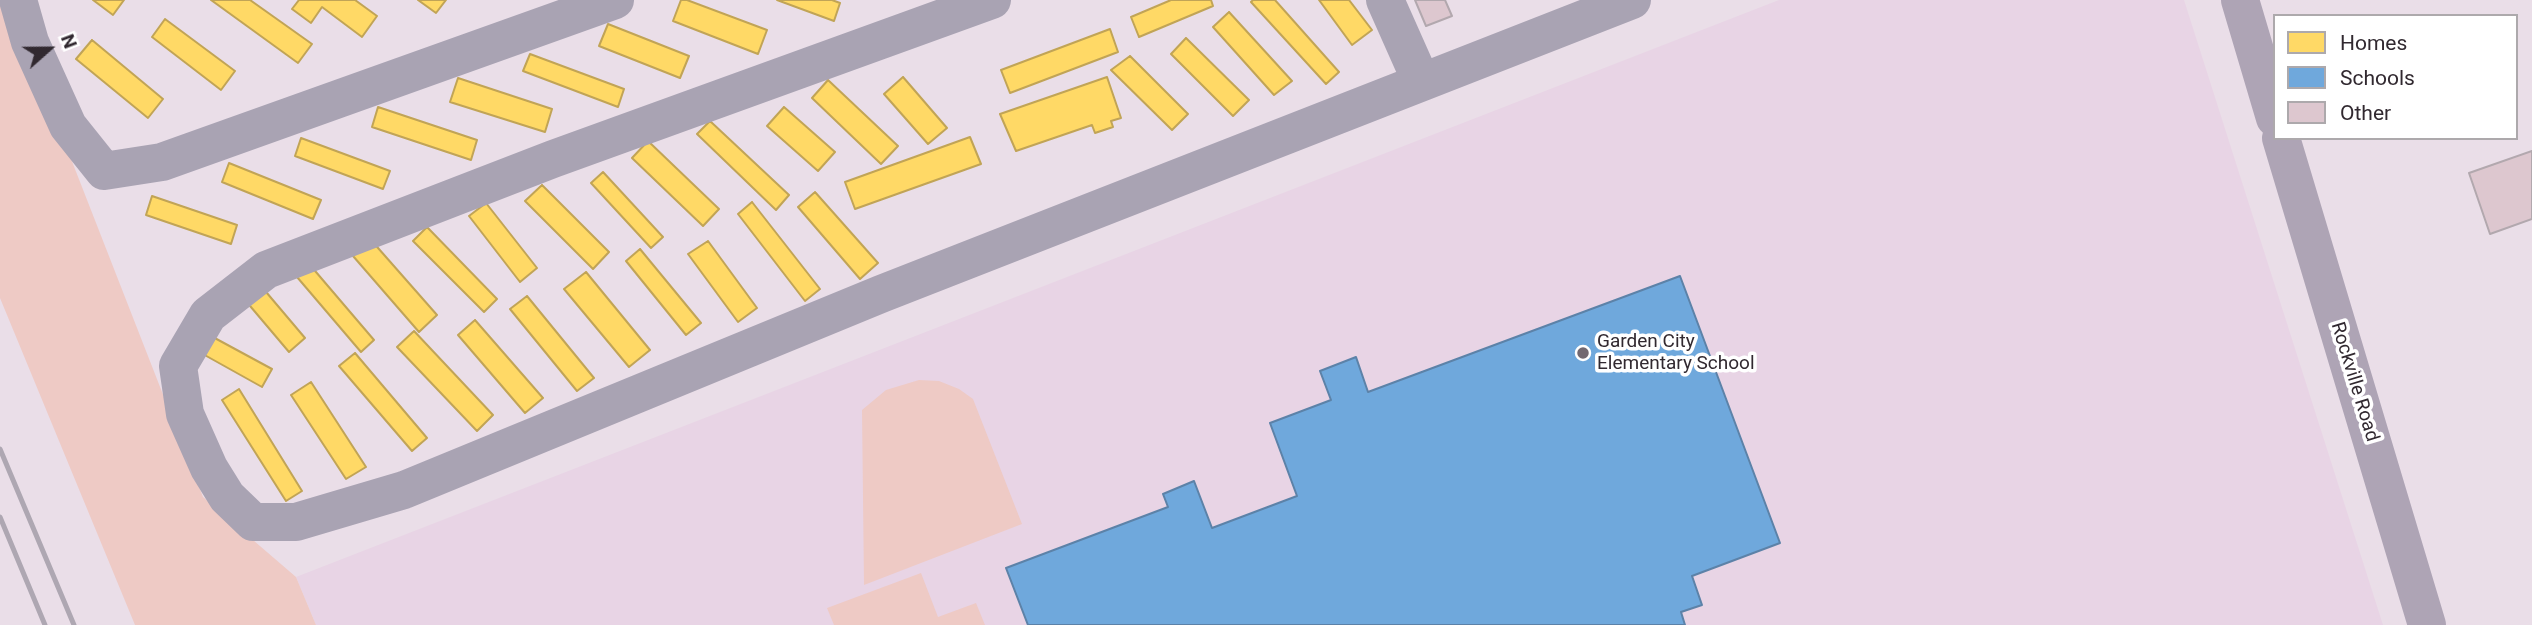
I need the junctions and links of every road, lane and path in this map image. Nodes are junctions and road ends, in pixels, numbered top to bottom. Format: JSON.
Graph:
{"nodes":[{"id":1,"x":18,"y":0,"type":"edge"},
{"id":2,"x":615,"y":0,"type":"edge"},
{"id":3,"x":992,"y":0,"type":"edge"},
{"id":4,"x":1385,"y":0,"type":"edge"},
{"id":5,"x":1632,"y":0,"type":"edge"},
{"id":6,"x":2240,"y":0,"type":"edge"},
{"id":7,"x":1421,"y":81,"type":"junction"},
{"id":8,"x":2273,"y":111,"type":"edge"},
{"id":9,"x":2282,"y":140,"type":"edge"},
{"id":10,"x":2427,"y":625,"type":"edge"}],
"edges":[{"from":1,"to":2,"type":"street"},
{"from":3,"to":7,"type":"street"},
{"from":4,"to":7,"type":"street"},
{"from":5,"to":7,"type":"street"},
{"from":6,"to":8,"type":"main road"},
{"from":9,"to":10,"type":"main road","name":"Rockville Road"}]}
